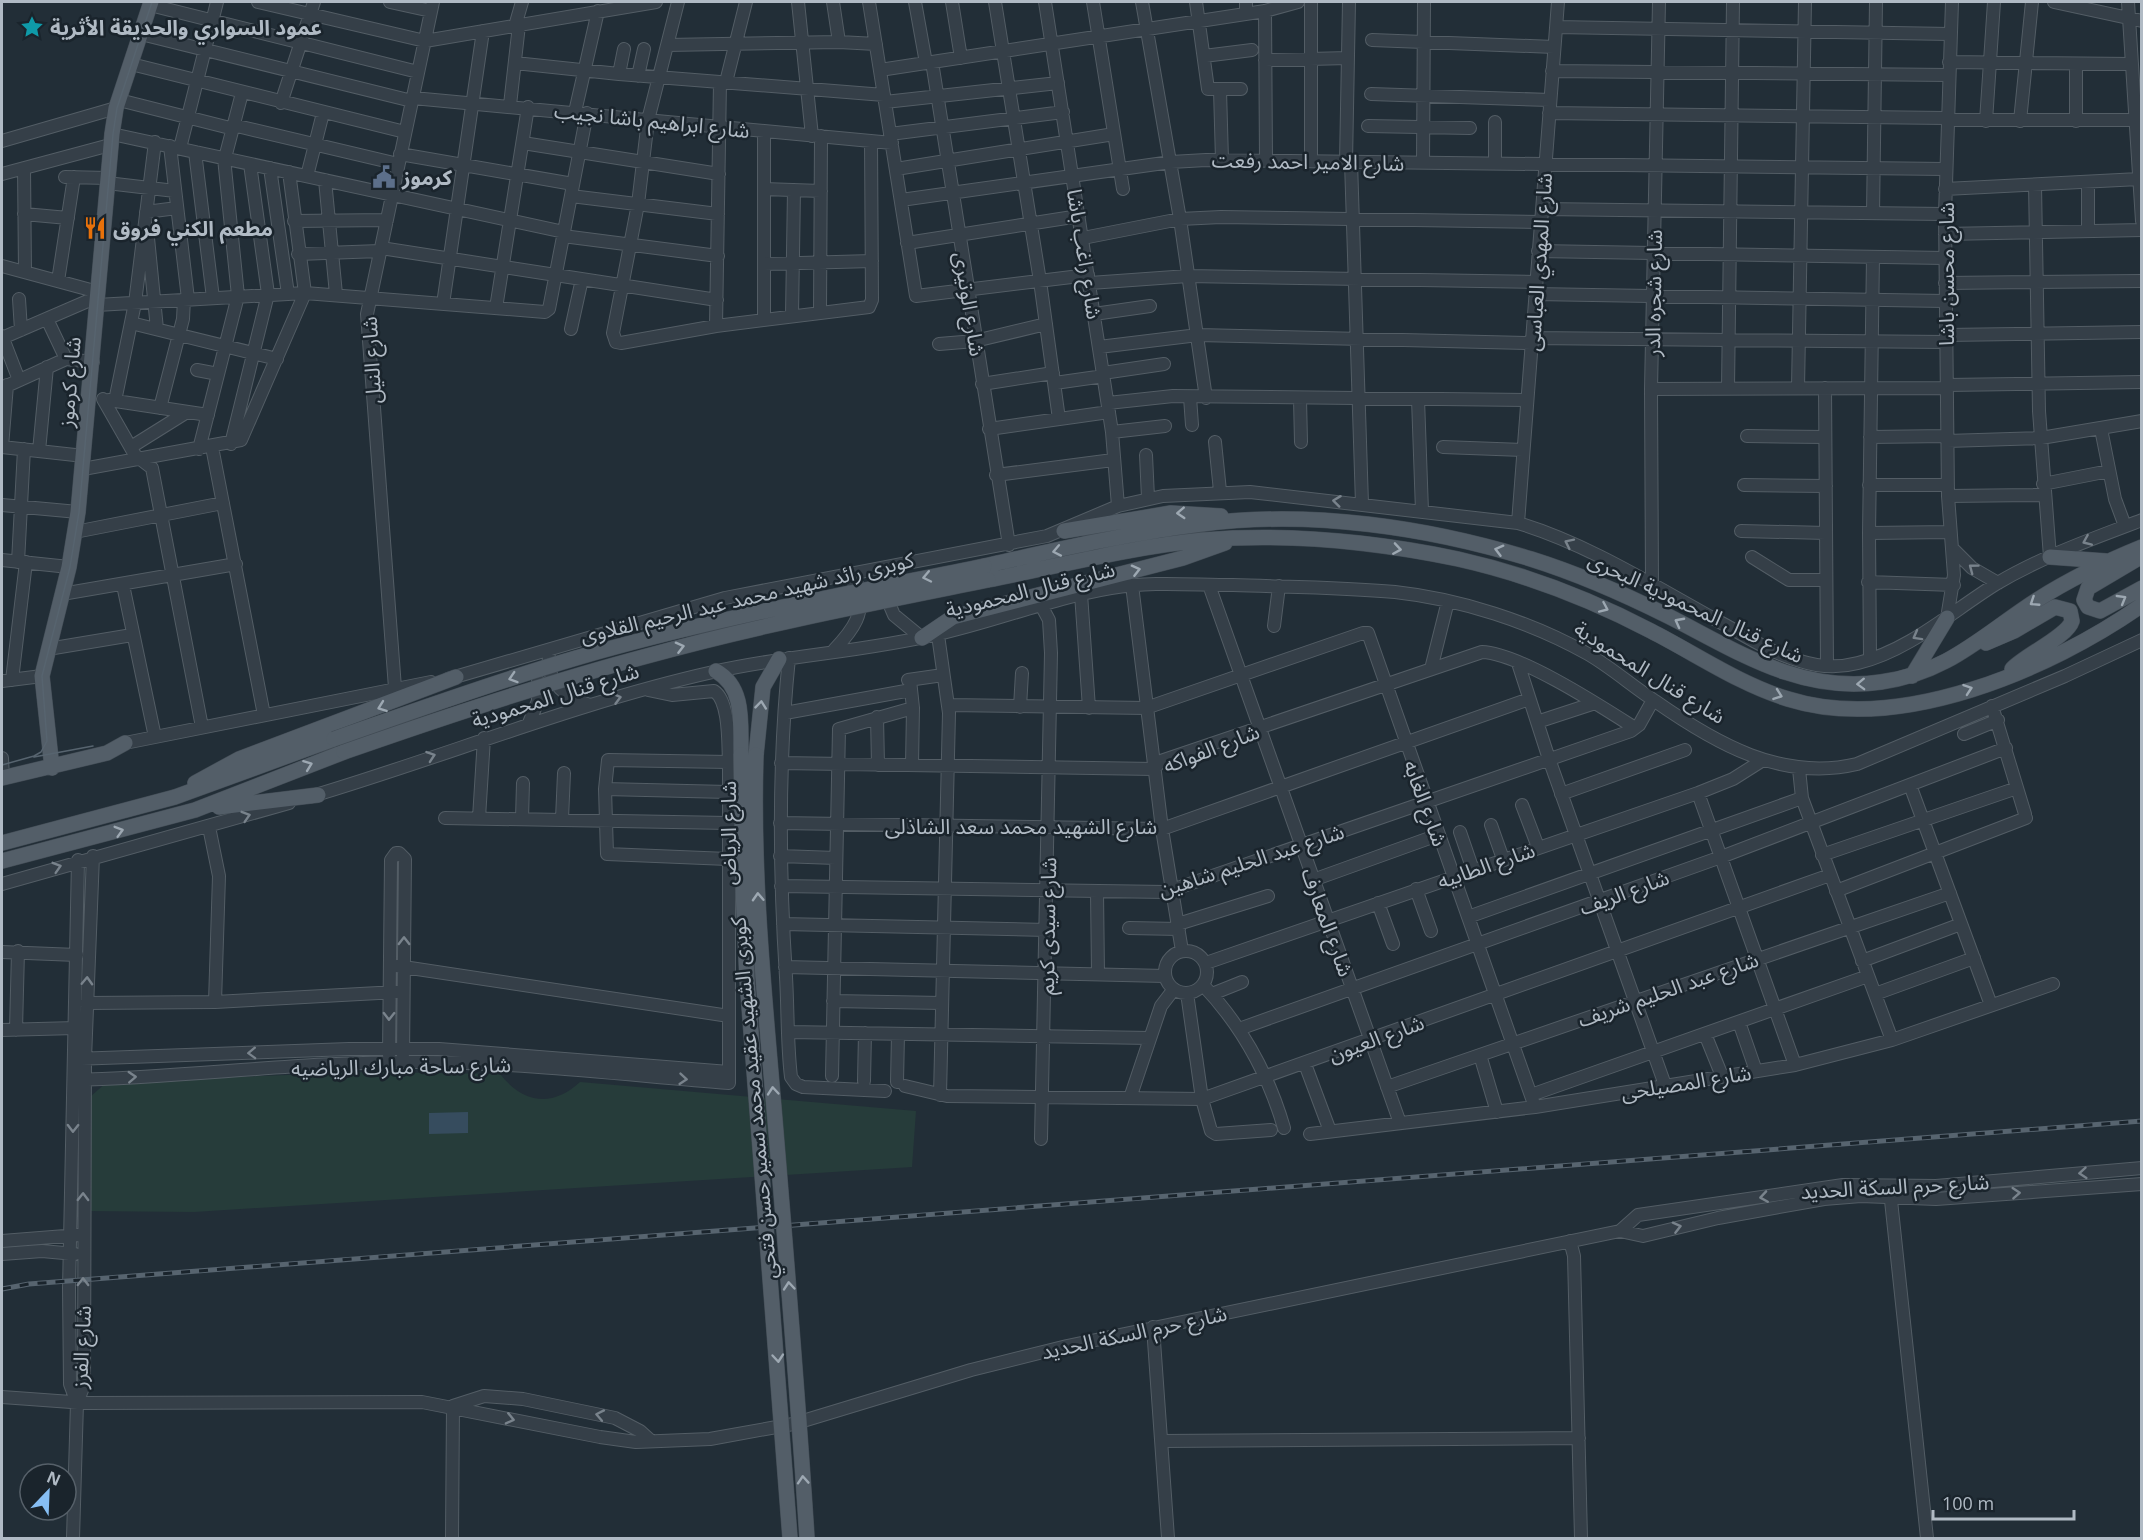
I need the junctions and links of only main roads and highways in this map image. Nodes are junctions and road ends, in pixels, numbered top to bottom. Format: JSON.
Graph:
{"nodes":[{"id":1,"x":150,"y":3,"type":"edge"},
{"id":2,"x":1238,"y":521,"type":"junction"},
{"id":3,"x":1064,"y":531,"type":"road end"},
{"id":4,"x":1234,"y":539,"type":"junction"},
{"id":5,"x":2142,"y":547,"type":"edge"},
{"id":6,"x":2142,"y":556,"type":"edge"},
{"id":7,"x":2050,"y":557,"type":"road end"},
{"id":8,"x":2106,"y":561,"type":"junction"},
{"id":9,"x":986,"y":573,"type":"junction"},
{"id":10,"x":2142,"y":588,"type":"edge"},
{"id":11,"x":2142,"y":605,"type":"edge"},
{"id":12,"x":1947,"y":618,"type":"road end"},
{"id":13,"x":930,"y":636,"type":"road end"},
{"id":14,"x":1976,"y":645,"type":"junction"},
{"id":15,"x":784,"y":658,"type":"road end"},
{"id":16,"x":716,"y":671,"type":"road end"},
{"id":17,"x":2006,"y":675,"type":"junction"},
{"id":18,"x":1912,"y":676,"type":"junction"},
{"id":19,"x":456,"y":677,"type":"road end"},
{"id":20,"x":125,"y":743,"type":"road end"},
{"id":21,"x":742,"y":757,"type":"junction"},
{"id":22,"x":52,"y":768,"type":"junction"},
{"id":23,"x":2,"y":778,"type":"edge"},
{"id":24,"x":318,"y":795,"type":"road end"},
{"id":25,"x":175,"y":797,"type":"junction"},
{"id":26,"x":195,"y":810,"type":"junction"},
{"id":27,"x":2,"y":843,"type":"edge"},
{"id":28,"x":2,"y":861,"type":"edge"},
{"id":29,"x":790,"y":1539,"type":"edge"},
{"id":30,"x":807,"y":1539,"type":"edge"}],
"edges":[{"from":1,"to":22,"type":"main road","name":"شارع كرموز"},
{"from":2,"to":3,"type":"main road","one_way":true},
{"from":2,"to":9,"type":"main road","name":"كوبرى رائد شهيد محمد عبد الرحيم القلاوى","one_way":true},
{"from":18,"to":2,"type":"main road","name":"شارع قنال المحمودية البحرى","one_way":true},
{"from":4,"to":9,"type":"main road","name":"كوبرى رائد شهيد محمد عبد الرحيم القلاوى"},
{"from":13,"to":4,"type":"main road","one_way":true},
{"from":4,"to":17,"type":"main road","name":"شارع قنال المحمودية البحرى","one_way":true},
{"from":5,"to":8,"type":"main road","name":"شارع قنال المحمودية البحرى"},
{"from":6,"to":10,"type":"main road","one_way":true},
{"from":7,"to":8,"type":"main road"},
{"from":8,"to":14,"type":"main road","name":"شارع قنال المحمودية البحرى","one_way":true},
{"from":9,"to":25,"type":"main road","name":"كوبرى رائد شهيد محمد عبد الرحيم القلاوى","one_way":true,"bridge":true},
{"from":26,"to":9,"type":"main road","name":"كوبرى رائد شهيد محمد عبد الرحيم القلاوى","one_way":true,"bridge":true},
{"from":11,"to":17,"type":"main road","name":"شارع قنال المحمودية البحرى"},
{"from":12,"to":18,"type":"main road"},
{"from":14,"to":17,"type":"main road"},
{"from":14,"to":18,"type":"main road","name":"شارع قنال المحمودية البحرى"},
{"from":21,"to":15,"type":"main road","name":"كوبرى الشهيد عقيد محمد سمير حسن فتحي","one_way":true},
{"from":16,"to":21,"type":"main road","name":"كوبرى الشهيد عقيد محمد سمير حسن فتحي"},
{"from":19,"to":25,"type":"main road","one_way":true},
{"from":20,"to":22,"type":"main road"},
{"from":21,"to":29,"type":"main road","name":"كوبرى الشهيد عقيد محمد سمير حسن فتحي","one_way":true,"bridge":true},
{"from":30,"to":21,"type":"main road","name":"كوبرى الشهيد عقيد محمد سمير حسن فتحي","one_way":true,"bridge":true},
{"from":22,"to":23,"type":"main road"},
{"from":24,"to":26,"type":"main road"},
{"from":25,"to":27,"type":"main road"},
{"from":28,"to":26,"type":"main road","one_way":true}]}
